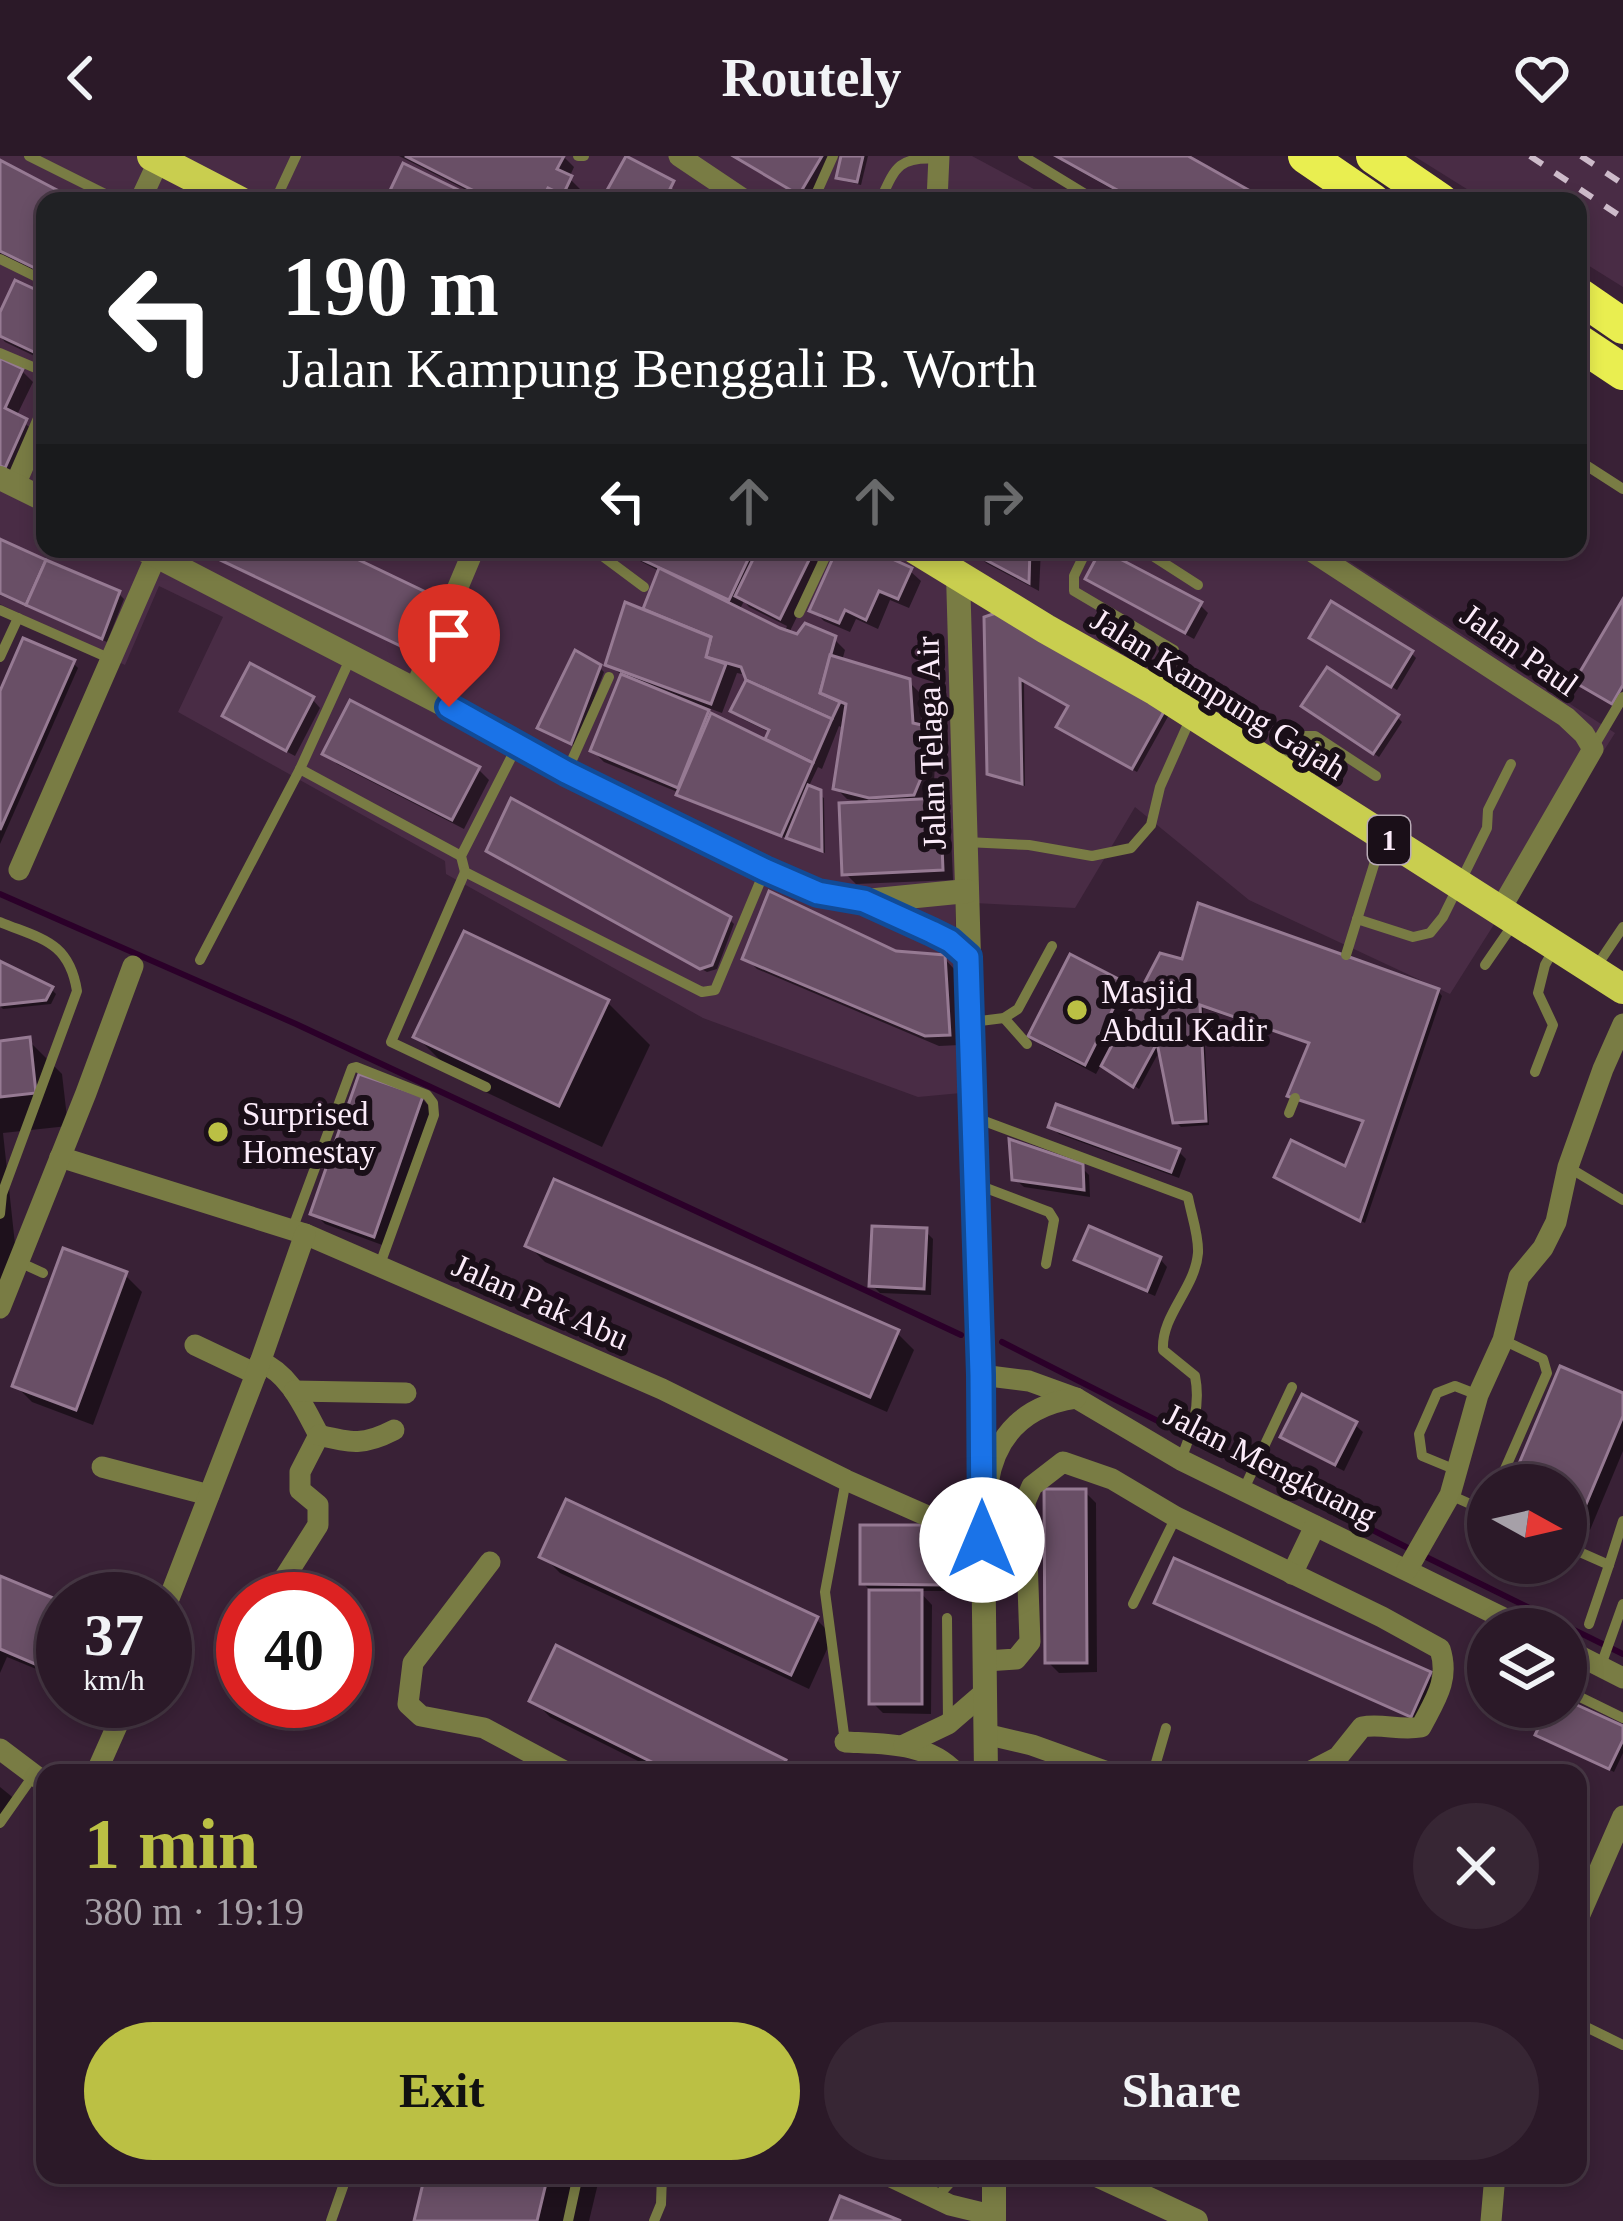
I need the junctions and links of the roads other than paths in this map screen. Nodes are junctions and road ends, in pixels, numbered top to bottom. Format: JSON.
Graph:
{"nodes":[{"id":1,"x":29,"y":156,"type":"edge"},
{"id":2,"x":296,"y":156,"type":"edge"},
{"id":3,"x":679,"y":156,"type":"edge"},
{"id":4,"x":832,"y":156,"type":"edge"},
{"id":5,"x":1023,"y":156,"type":"edge"},
{"id":6,"x":1306,"y":156,"type":"edge"},
{"id":7,"x":1374,"y":156,"type":"edge"},
{"id":8,"x":938,"y":157,"type":"edge"},
{"id":9,"x":155,"y":158,"type":"edge"},
{"id":10,"x":101,"y":192,"type":"edge"},
{"id":11,"x":143,"y":192,"type":"edge"},
{"id":12,"x":221,"y":192,"type":"edge"},
{"id":13,"x":278,"y":192,"type":"edge"},
{"id":14,"x":733,"y":192,"type":"edge"},
{"id":15,"x":816,"y":192,"type":"edge"},
{"id":16,"x":884,"y":192,"type":"edge"},
{"id":17,"x":938,"y":192,"type":"edge"},
{"id":18,"x":1082,"y":192,"type":"edge"},
{"id":19,"x":1359,"y":192,"type":"edge"},
{"id":20,"x":1427,"y":192,"type":"edge"},
{"id":21,"x":0,"y":259,"type":"edge"},
{"id":22,"x":36,"y":277,"type":"edge"},
{"id":23,"x":1587,"y":301,"type":"edge"},
{"id":24,"x":1623,"y":326,"type":"edge"},
{"id":25,"x":1587,"y":347,"type":"edge"},
{"id":26,"x":0,"y":352,"type":"edge"},
{"id":27,"x":36,"y":368,"type":"edge"},
{"id":28,"x":1623,"y":372,"type":"edge"},
{"id":29,"x":36,"y":432,"type":"edge"},
{"id":30,"x":1587,"y":466,"type":"edge"},
{"id":31,"x":8,"y":482,"type":"edge"},
{"id":32,"x":1623,"y":489,"type":"edge"},
{"id":33,"x":36,"y":496,"type":"edge"},
{"id":34,"x":148,"y":558,"type":"edge"},
{"id":35,"x":161,"y":558,"type":"edge"},
{"id":36,"x":470,"y":558,"type":"edge"},
{"id":37,"x":604,"y":558,"type":"edge"},
{"id":38,"x":825,"y":558,"type":"edge"},
{"id":39,"x":1082,"y":558,"type":"edge"},
{"id":40,"x":1156,"y":558,"type":"edge"},
{"id":41,"x":1322,"y":558,"type":"edge"},
{"id":42,"x":957,"y":562,"type":"edge"},
{"id":43,"x":1198,"y":585,"type":"dead end"},
{"id":44,"x":644,"y":587,"type":"dead end"},
{"id":45,"x":0,"y":610,"type":"edge"},
{"id":46,"x":800,"y":613,"type":"dead end"},
{"id":47,"x":18,"y":618,"type":"junction"},
{"id":48,"x":0,"y":657,"type":"edge"},
{"id":49,"x":351,"y":657,"type":"junction"},
{"id":50,"x":111,"y":659,"type":"junction"},
{"id":51,"x":609,"y":677,"type":"dead end"},
{"id":52,"x":415,"y":688,"type":"junction"},
{"id":53,"x":1156,"y":691,"type":"junction"},
{"id":54,"x":1623,"y":697,"type":"edge"},
{"id":55,"x":1192,"y":714,"type":"junction"},
{"id":56,"x":518,"y":743,"type":"junction"},
{"id":57,"x":1593,"y":748,"type":"junction"},
{"id":58,"x":1511,"y":764,"type":"dead end"},
{"id":59,"x":300,"y":769,"type":"junction"},
{"id":60,"x":1280,"y":770,"type":"junction"},
{"id":61,"x":566,"y":772,"type":"junction"},
{"id":62,"x":1376,"y":776,"type":"dead end"},
{"id":63,"x":1383,"y":836,"type":"junction"},
{"id":64,"x":966,"y":842,"type":"junction"},
{"id":65,"x":461,"y":856,"type":"junction"},
{"id":66,"x":19,"y":870,"type":"dead end"},
{"id":67,"x":765,"y":870,"type":"junction"},
{"id":68,"x":465,"y":872,"type":"junction"},
{"id":69,"x":1459,"y":884,"type":"junction"},
{"id":70,"x":968,"y":891,"type":"junction"},
{"id":71,"x":864,"y":901,"type":"junction"},
{"id":72,"x":1508,"y":915,"type":"junction"},
{"id":73,"x":1357,"y":919,"type":"junction"},
{"id":74,"x":0,"y":922,"type":"edge"},
{"id":75,"x":1623,"y":927,"type":"edge"},
{"id":76,"x":1052,"y":946,"type":"dead end"},
{"id":77,"x":1556,"y":946,"type":"junction"},
{"id":78,"x":1346,"y":955,"type":"dead end"},
{"id":79,"x":968,"y":957,"type":"junction"},
{"id":80,"x":200,"y":960,"type":"dead end"},
{"id":81,"x":1485,"y":965,"type":"dead end"},
{"id":82,"x":133,"y":966,"type":"dead end"},
{"id":83,"x":1594,"y":970,"type":"junction"},
{"id":84,"x":1623,"y":989,"type":"edge"},
{"id":85,"x":1004,"y":1018,"type":"junction"},
{"id":86,"x":972,"y":1022,"type":"junction"},
{"id":87,"x":1623,"y":1024,"type":"edge"},
{"id":88,"x":1027,"y":1044,"type":"dead end"},
{"id":89,"x":1535,"y":1072,"type":"dead end"},
{"id":90,"x":486,"y":1087,"type":"dead end"},
{"id":91,"x":1295,"y":1098,"type":"dead end"},
{"id":92,"x":1289,"y":1113,"type":"dead end"},
{"id":93,"x":973,"y":1117,"type":"junction"},
{"id":94,"x":60,"y":1157,"type":"junction"},
{"id":95,"x":1568,"y":1167,"type":"junction"},
{"id":96,"x":975,"y":1184,"type":"junction"},
{"id":97,"x":1623,"y":1200,"type":"edge"},
{"id":98,"x":0,"y":1214,"type":"edge"},
{"id":99,"x":298,"y":1232,"type":"junction"},
{"id":100,"x":18,"y":1262,"type":"junction"},
{"id":101,"x":1046,"y":1264,"type":"dead end"},
{"id":102,"x":380,"y":1267,"type":"junction"},
{"id":103,"x":43,"y":1273,"type":"dead end"},
{"id":104,"x":0,"y":1308,"type":"edge"},
{"id":105,"x":1503,"y":1340,"type":"junction"},
{"id":106,"x":195,"y":1346,"type":"dead end"},
{"id":107,"x":258,"y":1368,"type":"junction"},
{"id":108,"x":981,"y":1375,"type":"junction"},
{"id":109,"x":1292,"y":1387,"type":"dead end"},
{"id":110,"x":294,"y":1390,"type":"junction"},
{"id":111,"x":406,"y":1393,"type":"dead end"},
{"id":112,"x":1478,"y":1395,"type":"junction"},
{"id":113,"x":1076,"y":1398,"type":"junction"},
{"id":114,"x":394,"y":1430,"type":"dead end"},
{"id":115,"x":319,"y":1435,"type":"junction"},
{"id":116,"x":1183,"y":1454,"type":"junction"},
{"id":117,"x":1507,"y":1464,"type":"edge"},
{"id":118,"x":102,"y":1466,"type":"dead end"},
{"id":119,"x":1456,"y":1470,"type":"junction"},
{"id":120,"x":846,"y":1480,"type":"junction"},
{"id":121,"x":1246,"y":1485,"type":"junction"},
{"id":122,"x":209,"y":1495,"type":"junction"},
{"id":123,"x":1450,"y":1495,"type":"junction"},
{"id":124,"x":1467,"y":1502,"type":"edge"},
{"id":125,"x":1177,"y":1517,"type":"junction"},
{"id":126,"x":1623,"y":1521,"type":"edge"},
{"id":127,"x":1315,"y":1526,"type":"junction"},
{"id":128,"x":982,"y":1540,"type":"junction"},
{"id":129,"x":1587,"y":1555,"type":"edge"},
{"id":130,"x":1414,"y":1558,"type":"junction"},
{"id":131,"x":490,"y":1562,"type":"dead end"},
{"id":132,"x":1609,"y":1565,"type":"junction"},
{"id":133,"x":179,"y":1572,"type":"edge"},
{"id":134,"x":289,"y":1572,"type":"edge"},
{"id":135,"x":1292,"y":1574,"type":"junction"},
{"id":136,"x":1133,"y":1604,"type":"dead end"},
{"id":137,"x":1623,"y":1604,"type":"edge"},
{"id":138,"x":1493,"y":1608,"type":"edge"},
{"id":139,"x":947,"y":1618,"type":"dead end"},
{"id":140,"x":1589,"y":1624,"type":"dead end"},
{"id":141,"x":1587,"y":1657,"type":"edge"},
{"id":142,"x":986,"y":1661,"type":"junction"},
{"id":143,"x":1602,"y":1662,"type":"junction"},
{"id":144,"x":1623,"y":1678,"type":"edge"},
{"id":145,"x":985,"y":1692,"type":"junction"},
{"id":146,"x":1587,"y":1700,"type":"edge"},
{"id":147,"x":1623,"y":1718,"type":"edge"},
{"id":148,"x":948,"y":1724,"type":"junction"},
{"id":149,"x":116,"y":1728,"type":"edge"},
{"id":150,"x":1166,"y":1728,"type":"dead end"},
{"id":151,"x":986,"y":1734,"type":"junction"},
{"id":152,"x":845,"y":1742,"type":"joint"},
{"id":153,"x":904,"y":1745,"type":"junction"},
{"id":154,"x":0,"y":1749,"type":"edge"},
{"id":155,"x":100,"y":1764,"type":"edge"},
{"id":156,"x":551,"y":1764,"type":"edge"},
{"id":157,"x":944,"y":1764,"type":"edge"},
{"id":158,"x":986,"y":1764,"type":"edge"},
{"id":159,"x":1085,"y":1764,"type":"edge"},
{"id":160,"x":1156,"y":1764,"type":"edge"},
{"id":161,"x":1324,"y":1764,"type":"edge"},
{"id":162,"x":36,"y":1775,"type":"edge"},
{"id":163,"x":36,"y":1782,"type":"edge"},
{"id":164,"x":1623,"y":1816,"type":"edge"},
{"id":165,"x":0,"y":1823,"type":"edge"},
{"id":166,"x":1587,"y":1898,"type":"edge"},
{"id":167,"x":1587,"y":2027,"type":"edge"},
{"id":168,"x":1623,"y":2045,"type":"edge"},
{"id":169,"x":344,"y":2184,"type":"edge"},
{"id":170,"x":576,"y":2184,"type":"edge"},
{"id":171,"x":662,"y":2184,"type":"edge"},
{"id":172,"x":905,"y":2184,"type":"edge"},
{"id":173,"x":949,"y":2184,"type":"edge"},
{"id":174,"x":994,"y":2184,"type":"edge"},
{"id":175,"x":1123,"y":2184,"type":"edge"},
{"id":176,"x":1494,"y":2184,"type":"edge"},
{"id":177,"x":935,"y":2199,"type":"junction"},
{"id":178,"x":994,"y":2219,"type":"edge"},
{"id":179,"x":331,"y":2221,"type":"edge"},
{"id":180,"x":568,"y":2221,"type":"edge"},
{"id":181,"x":654,"y":2221,"type":"edge"},
{"id":182,"x":1196,"y":2221,"type":"edge"},
{"id":183,"x":1491,"y":2221,"type":"edge"}],
"edges":[{"from":1,"to":10,"type":"lane"},
{"from":2,"to":13,"type":"lane"},
{"from":3,"to":14,"type":"street"},
{"from":4,"to":15,"type":"lane"},
{"from":5,"to":18,"type":"lane"},
{"from":6,"to":19,"type":"highway"},
{"from":7,"to":20,"type":"highway"},
{"from":8,"to":16,"type":"lane"},
{"from":8,"to":17,"type":"street"},
{"from":9,"to":11,"type":"street"},
{"from":9,"to":12,"type":"main road"},
{"from":21,"to":22,"type":"lane"},
{"from":23,"to":24,"type":"highway"},
{"from":25,"to":28,"type":"highway"},
{"from":26,"to":27,"type":"lane"},
{"from":29,"to":31,"type":"street"},
{"from":30,"to":32,"type":"lane"},
{"from":31,"to":33,"type":"street"},
{"from":34,"to":50,"type":"street"},
{"from":35,"to":49,"type":"street"},
{"from":36,"to":52,"type":"street"},
{"from":37,"to":44,"type":"lane"},
{"from":38,"to":46,"type":"lane"},
{"from":39,"to":53,"type":"lane"},
{"from":40,"to":43,"type":"lane"},
{"from":41,"to":57,"type":"street","name":"Jalan Paul"},
{"from":42,"to":53,"type":"main road","name":"Jalan Kampung Gajah","number":"1"},
{"from":42,"to":64,"type":"street","name":"Jalan Telaga Air"},
{"from":45,"to":47,"type":"lane"},
{"from":47,"to":48,"type":"lane"},
{"from":47,"to":50,"type":"lane"},
{"from":49,"to":52,"type":"street"},
{"from":49,"to":59,"type":"lane"},
{"from":50,"to":66,"type":"street"},
{"from":51,"to":61,"type":"lane"},
{"from":52,"to":56,"type":"street"},
{"from":53,"to":55,"type":"main road","name":"Jalan Kampung Gajah","number":"1"},
{"from":54,"to":57,"type":"lane"},
{"from":55,"to":60,"type":"main road","name":"Jalan Kampung Gajah","number":"1"},
{"from":55,"to":64,"type":"lane"},
{"from":56,"to":61,"type":"street"},
{"from":56,"to":65,"type":"lane"},
{"from":57,"to":72,"type":"street","name":"Jalan Paul"},
{"from":58,"to":69,"type":"lane"},
{"from":59,"to":65,"type":"lane"},
{"from":59,"to":80,"type":"lane"},
{"from":60,"to":62,"type":"lane"},
{"from":60,"to":63,"type":"main road","name":"Jalan Kampung Gajah","number":"1"},
{"from":61,"to":67,"type":"street"},
{"from":63,"to":69,"type":"main road","name":"Jalan Kampung Gajah","number":"1"},
{"from":63,"to":73,"type":"lane"},
{"from":64,"to":70,"type":"street","name":"Jalan Telaga Air"},
{"from":65,"to":68,"type":"lane"},
{"from":67,"to":68,"type":"lane"},
{"from":67,"to":71,"type":"street"},
{"from":68,"to":90,"type":"lane"},
{"from":69,"to":72,"type":"main road","name":"Jalan Kampung Gajah","number":"1"},
{"from":69,"to":73,"type":"lane"},
{"from":70,"to":71,"type":"street"},
{"from":70,"to":79,"type":"street","name":"Jalan Telaga Air"},
{"from":71,"to":79,"type":"street"},
{"from":72,"to":77,"type":"main road","name":"Jalan Kampung Gajah","number":"1"},
{"from":72,"to":81,"type":"lane"},
{"from":73,"to":78,"type":"lane"},
{"from":74,"to":98,"type":"lane"},
{"from":75,"to":83,"type":"lane"},
{"from":76,"to":85,"type":"lane"},
{"from":77,"to":83,"type":"main road","name":"Jalan Kampung Gajah","number":"1"},
{"from":77,"to":89,"type":"lane"},
{"from":79,"to":86,"type":"street","name":"Jalan Telaga Air"},
{"from":82,"to":94,"type":"street"},
{"from":83,"to":84,"type":"main road","name":"Jalan Kampung Gajah","number":"1"},
{"from":85,"to":86,"type":"lane"},
{"from":85,"to":88,"type":"lane"},
{"from":86,"to":93,"type":"street","name":"Jalan Telaga Air"},
{"from":87,"to":95,"type":"street"},
{"from":91,"to":92,"type":"lane"},
{"from":93,"to":96,"type":"street","name":"Jalan Telaga Air"},
{"from":93,"to":116,"type":"lane"},
{"from":94,"to":99,"type":"street","name":"Jalan Pak Abu"},
{"from":94,"to":100,"type":"street"},
{"from":95,"to":97,"type":"lane"},
{"from":95,"to":105,"type":"street"},
{"from":96,"to":101,"type":"lane"},
{"from":96,"to":108,"type":"street","name":"Jalan Telaga Air"},
{"from":99,"to":102,"type":"street","name":"Jalan Pak Abu"},
{"from":99,"to":102,"type":"lane"},
{"from":99,"to":107,"type":"street"},
{"from":100,"to":103,"type":"lane"},
{"from":100,"to":104,"type":"street"},
{"from":102,"to":120,"type":"street","name":"Jalan Pak Abu"},
{"from":105,"to":112,"type":"street"},
{"from":105,"to":117,"type":"lane"},
{"from":106,"to":107,"type":"street"},
{"from":107,"to":110,"type":"street"},
{"from":107,"to":122,"type":"street"},
{"from":108,"to":113,"type":"street","name":"Jalan Mengkuang"},
{"from":108,"to":128,"type":"street","name":"Jalan Telaga Air"},
{"from":109,"to":121,"type":"lane"},
{"from":110,"to":111,"type":"street"},
{"from":110,"to":115,"type":"street"},
{"from":112,"to":119,"type":"street"},
{"from":112,"to":119,"type":"lane"},
{"from":113,"to":116,"type":"street","name":"Jalan Mengkuang"},
{"from":113,"to":128,"type":"street"},
{"from":114,"to":115,"type":"street"},
{"from":115,"to":134,"type":"street"},
{"from":116,"to":121,"type":"street","name":"Jalan Mengkuang"},
{"from":118,"to":122,"type":"street"},
{"from":119,"to":123,"type":"street"},
{"from":120,"to":128,"type":"street","name":"Jalan Pak Abu"},
{"from":120,"to":152,"type":"lane"},
{"from":121,"to":127,"type":"street","name":"Jalan Mengkuang"},
{"from":122,"to":133,"type":"street"},
{"from":123,"to":124,"type":"lane"},
{"from":123,"to":130,"type":"street"},
{"from":125,"to":135,"type":"street"},
{"from":125,"to":136,"type":"lane"},
{"from":125,"to":142,"type":"street"},
{"from":126,"to":132,"type":"lane"},
{"from":127,"to":130,"type":"street","name":"Jalan Mengkuang"},
{"from":127,"to":135,"type":"street"},
{"from":128,"to":142,"type":"street","name":"Jalan Telaga Air"},
{"from":129,"to":132,"type":"lane"},
{"from":130,"to":138,"type":"street","name":"Jalan Mengkuang"},
{"from":131,"to":156,"type":"street"},
{"from":132,"to":140,"type":"lane"},
{"from":135,"to":161,"type":"street"},
{"from":137,"to":143,"type":"lane"},
{"from":139,"to":148,"type":"lane"},
{"from":141,"to":143,"type":"street"},
{"from":142,"to":145,"type":"street","name":"Jalan Telaga Air"},
{"from":143,"to":144,"type":"street"},
{"from":145,"to":148,"type":"street"},
{"from":145,"to":151,"type":"street","name":"Jalan Telaga Air"},
{"from":146,"to":147,"type":"lane"},
{"from":148,"to":153,"type":"street"},
{"from":149,"to":155,"type":"street"},
{"from":150,"to":160,"type":"lane"},
{"from":151,"to":158,"type":"street","name":"Jalan Telaga Air"},
{"from":151,"to":159,"type":"street"},
{"from":152,"to":153,"type":"street"},
{"from":153,"to":157,"type":"street"},
{"from":154,"to":162,"type":"street"},
{"from":163,"to":165,"type":"lane"},
{"from":164,"to":166,"type":"street"},
{"from":167,"to":168,"type":"lane"},
{"from":169,"to":179,"type":"lane"},
{"from":170,"to":180,"type":"lane"},
{"from":171,"to":181,"type":"lane"},
{"from":172,"to":177,"type":"street"},
{"from":173,"to":177,"type":"lane"},
{"from":174,"to":178,"type":"street"},
{"from":175,"to":182,"type":"street"},
{"from":176,"to":183,"type":"street"},
{"from":177,"to":178,"type":"street"}]}
